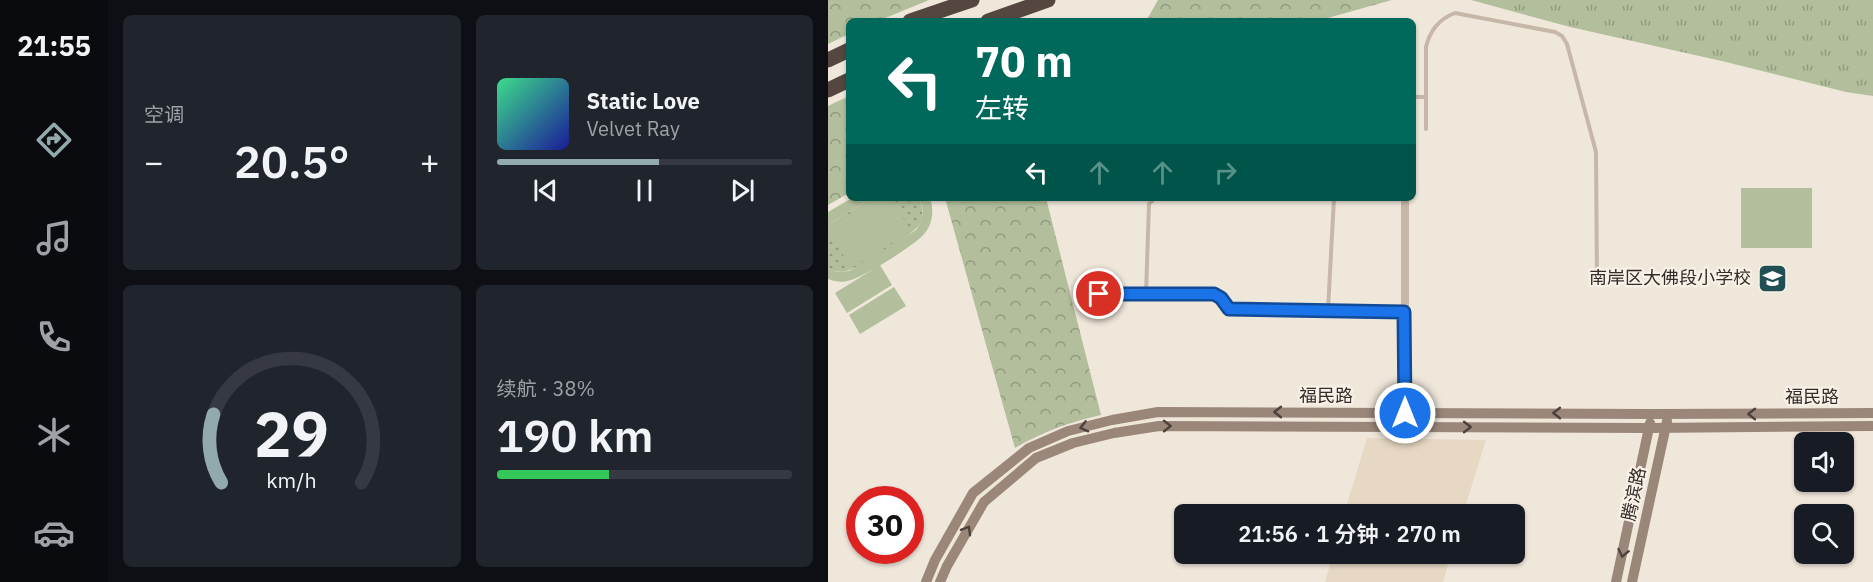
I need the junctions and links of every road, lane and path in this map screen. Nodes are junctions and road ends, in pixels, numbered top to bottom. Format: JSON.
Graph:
{"nodes":[{"id":1,"x":972,"y":0,"type":"edge"},
{"id":2,"x":1048,"y":0,"type":"edge"},
{"id":3,"x":919,"y":18,"type":"edge"},
{"id":4,"x":997,"y":18,"type":"edge"},
{"id":5,"x":846,"y":51,"type":"edge"},
{"id":6,"x":828,"y":60,"type":"edge"},
{"id":7,"x":846,"y":81,"type":"edge"},
{"id":8,"x":828,"y":90,"type":"edge"},
{"id":9,"x":1416,"y":97,"type":"edge"},
{"id":10,"x":1426,"y":97,"type":"junction"},
{"id":11,"x":1426,"y":129,"type":"dead end"},
{"id":12,"x":1152,"y":201,"type":"edge"},
{"id":13,"x":1334,"y":201,"type":"edge"},
{"id":14,"x":1405,"y":201,"type":"edge"},
{"id":15,"x":1597,"y":282,"type":"dead end"},
{"id":16,"x":1076,"y":294,"type":"dead end"},
{"id":17,"x":1146,"y":294,"type":"junction"},
{"id":18,"x":1328,"y":310,"type":"junction"},
{"id":19,"x":1404,"y":312,"type":"junction"},
{"id":20,"x":1873,"y":412,"type":"edge"},
{"id":21,"x":1405,"y":413,"type":"junction"},
{"id":22,"x":1652,"y":414,"type":"junction"},
{"id":23,"x":1668,"y":414,"type":"junction"},
{"id":24,"x":1873,"y":426,"type":"edge"},
{"id":25,"x":1405,"y":427,"type":"junction"},
{"id":26,"x":1649,"y":428,"type":"junction"},
{"id":27,"x":1665,"y":428,"type":"junction"},
{"id":28,"x":926,"y":582,"type":"edge"},
{"id":29,"x":940,"y":582,"type":"edge"},
{"id":30,"x":1616,"y":582,"type":"edge"},
{"id":31,"x":1632,"y":582,"type":"edge"}],
"edges":[{"from":1,"to":3,"type":"highway"},
{"from":2,"to":4,"type":"highway"},
{"from":5,"to":6,"type":"highway"},
{"from":7,"to":8,"type":"highway"},
{"from":9,"to":10,"type":"lane"},
{"from":10,"to":11,"type":"lane"},
{"from":10,"to":15,"type":"lane"},
{"from":12,"to":17,"type":"lane"},
{"from":13,"to":18,"type":"lane"},
{"from":14,"to":19,"type":"street"},
{"from":16,"to":17,"type":"lane"},
{"from":17,"to":18,"type":"lane"},
{"from":18,"to":19,"type":"lane"},
{"from":19,"to":21,"type":"street"},
{"from":20,"to":23,"type":"main road","name":"福民路","one_way":true},
{"from":22,"to":21,"type":"main road","name":"福民路","one_way":true},
{"from":21,"to":25,"type":"street"},
{"from":21,"to":28,"type":"main road","name":"福民路","one_way":true},
{"from":22,"to":23,"type":"main road","name":"福民路"},
{"from":22,"to":26,"type":"main road","name":"腾滨路"},
{"from":23,"to":27,"type":"main road","name":"腾滨路"},
{"from":24,"to":27,"type":"main road","name":"福民路"},
{"from":25,"to":26,"type":"main road","name":"福民路","one_way":true},
{"from":29,"to":25,"type":"main road","name":"福民路","one_way":true},
{"from":26,"to":27,"type":"main road","name":"福民路"},
{"from":26,"to":30,"type":"main road","name":"腾滨路","one_way":true},
{"from":27,"to":31,"type":"main road","name":"腾滨路"}]}
